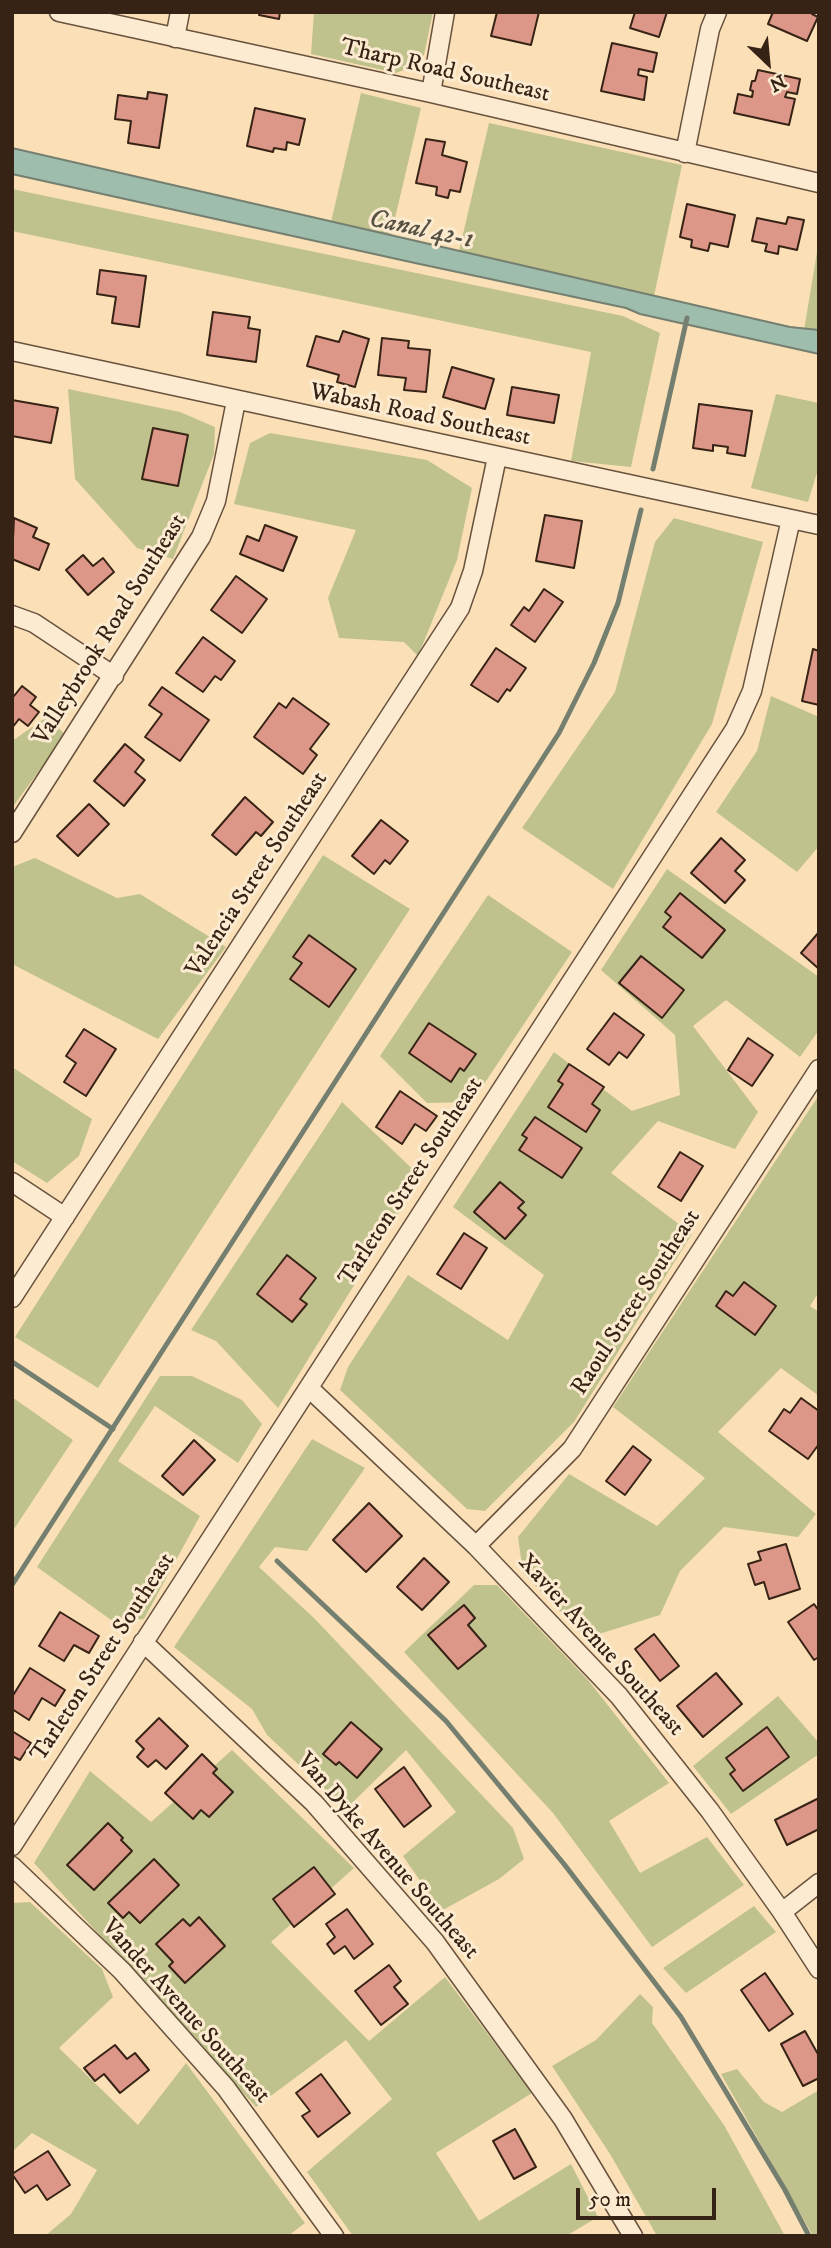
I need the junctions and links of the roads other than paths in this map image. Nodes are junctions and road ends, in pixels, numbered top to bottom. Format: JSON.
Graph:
{"nodes":[{"id":1,"x":59,"y":12,"type":"edge"},
{"id":2,"x":180,"y":12,"type":"edge"},
{"id":3,"x":444,"y":12,"type":"edge"},
{"id":4,"x":717,"y":12,"type":"edge"},
{"id":5,"x":175,"y":38,"type":"junction"},
{"id":6,"x":431,"y":93,"type":"junction"},
{"id":7,"x":685,"y":153,"type":"junction"},
{"id":8,"x":819,"y":183,"type":"edge"},
{"id":9,"x":12,"y":351,"type":"edge"},
{"id":10,"x":236,"y":401,"type":"junction"},
{"id":11,"x":497,"y":457,"type":"junction"},
{"id":12,"x":792,"y":519,"type":"junction"},
{"id":13,"x":819,"y":525,"type":"edge"},
{"id":14,"x":12,"y":615,"type":"edge"},
{"id":15,"x":114,"y":676,"type":"junction"},
{"id":16,"x":12,"y":833,"type":"edge"},
{"id":17,"x":819,"y":1069,"type":"edge"},
{"id":18,"x":12,"y":1182,"type":"edge"},
{"id":19,"x":65,"y":1217,"type":"junction"},
{"id":20,"x":12,"y":1298,"type":"edge"},
{"id":21,"x":309,"y":1388,"type":"junction"},
{"id":22,"x":476,"y":1546,"type":"junction"},
{"id":23,"x":143,"y":1642,"type":"junction"},
{"id":24,"x":12,"y":1846,"type":"edge"},
{"id":25,"x":12,"y":1866,"type":"edge"},
{"id":26,"x":819,"y":1883,"type":"edge"},
{"id":27,"x":782,"y":1912,"type":"junction"},
{"id":28,"x":819,"y":1969,"type":"edge"},
{"id":29,"x":334,"y":2236,"type":"edge"},
{"id":30,"x":633,"y":2236,"type":"edge"}],
"edges":[{"from":1,"to":5,"type":"street","name":"Tharp Road Southeast"},
{"from":2,"to":5,"type":"street"},
{"from":3,"to":6,"type":"street"},
{"from":4,"to":7,"type":"street"},
{"from":5,"to":6,"type":"street","name":"Tharp Road Southeast"},
{"from":6,"to":7,"type":"street","name":"Tharp Road Southeast"},
{"from":7,"to":8,"type":"street","name":"Tharp Road Southeast"},
{"from":9,"to":10,"type":"street","name":"Wabash Road Southeast"},
{"from":10,"to":11,"type":"street","name":"Wabash Road Southeast"},
{"from":10,"to":15,"type":"street","name":"Valleybrook Road Southeast"},
{"from":11,"to":12,"type":"street","name":"Wabash Road Southeast"},
{"from":11,"to":19,"type":"street","name":"Valencia Street Southeast"},
{"from":12,"to":13,"type":"street","name":"Wabash Road Southeast"},
{"from":12,"to":21,"type":"street","name":"Tarleton Street Southeast"},
{"from":14,"to":15,"type":"street"},
{"from":15,"to":16,"type":"street","name":"Valleybrook Road Southeast"},
{"from":17,"to":22,"type":"street","name":"Raoul Street Southeast"},
{"from":18,"to":19,"type":"street"},
{"from":19,"to":20,"type":"street","name":"Valencia Street Southeast"},
{"from":21,"to":22,"type":"street","name":"Xavier Avenue Southeast"},
{"from":21,"to":23,"type":"street","name":"Tarleton Street Southeast"},
{"from":22,"to":27,"type":"street","name":"Xavier Avenue Southeast"},
{"from":23,"to":24,"type":"street","name":"Tarleton Street Southeast"},
{"from":23,"to":30,"type":"street","name":"Van Dyke Avenue Southeast"},
{"from":25,"to":29,"type":"street","name":"Vander Avenue Southeast"},
{"from":26,"to":27,"type":"street"},
{"from":27,"to":28,"type":"street","name":"Xavier Avenue Southeast"}]}
